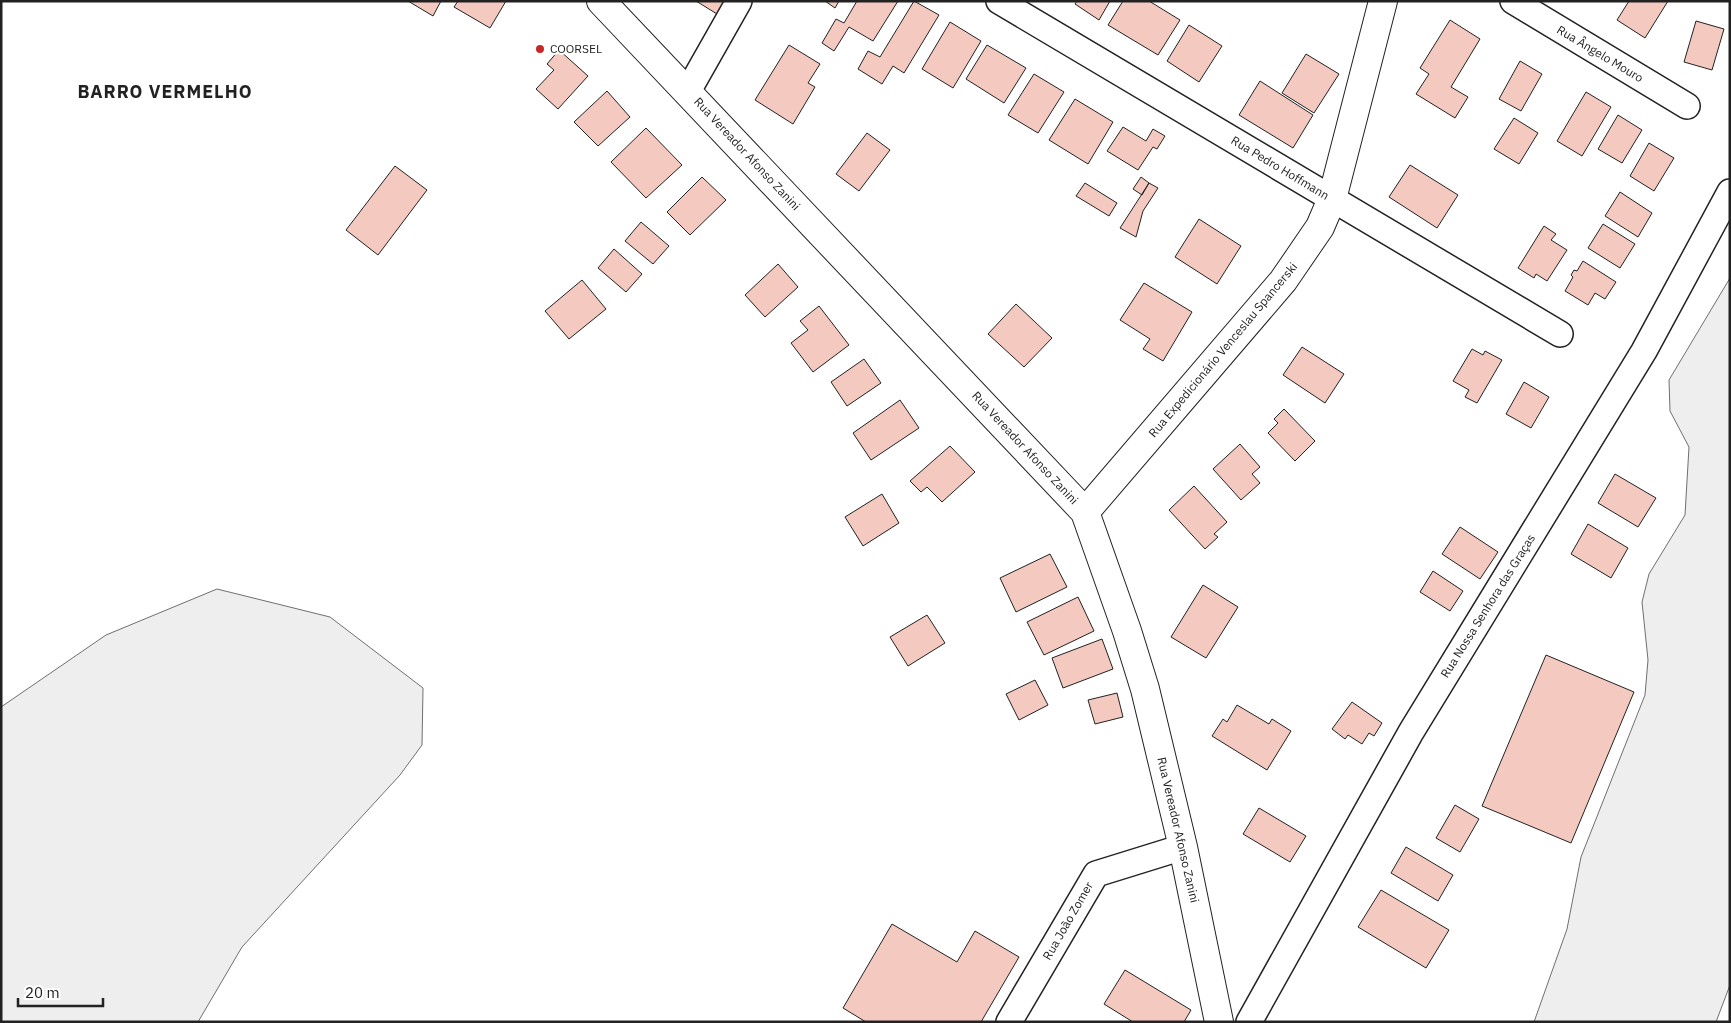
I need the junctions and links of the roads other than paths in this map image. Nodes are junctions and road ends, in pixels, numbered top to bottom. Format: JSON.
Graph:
{"nodes":[{"id":1,"x":601,"y":1,"type":"edge"},
{"id":2,"x":739,"y":1,"type":"edge"},
{"id":3,"x":999,"y":1,"type":"edge"},
{"id":4,"x":1383,"y":1,"type":"edge"},
{"id":5,"x":1513,"y":1,"type":"edge"},
{"id":6,"x":688,"y":91,"type":"junction"},
{"id":7,"x":1687,"y":106,"type":"dead end"},
{"id":8,"x":1730,"y":192,"type":"edge"},
{"id":9,"x":1332,"y":199,"type":"junction"},
{"id":10,"x":1560,"y":334,"type":"dead end"},
{"id":11,"x":1085,"y":512,"type":"junction"},
{"id":12,"x":1183,"y":847,"type":"junction"},
{"id":13,"x":1009,"y":1022,"type":"edge"},
{"id":14,"x":1219,"y":1022,"type":"edge"},
{"id":15,"x":1250,"y":1022,"type":"edge"}],
"edges":[{"from":1,"to":6,"type":"street","name":"Rua Vereador Afonso Zanini"},
{"from":2,"to":6,"type":"street"},
{"from":3,"to":9,"type":"street","name":"Rua Pedro Hoffmann"},
{"from":4,"to":9,"type":"street","name":"Rua Expedicionário Venceslau Spancerski"},
{"from":5,"to":7,"type":"street","name":"Rua Ângelo Mouro"},
{"from":6,"to":11,"type":"street","name":"Rua Vereador Afonso Zanini"},
{"from":8,"to":15,"type":"street","name":"Rua Nossa Senhora das Graças"},
{"from":9,"to":10,"type":"street","name":"Rua Pedro Hoffmann"},
{"from":9,"to":11,"type":"street","name":"Rua Expedicionário Venceslau Spancerski"},
{"from":11,"to":12,"type":"street","name":"Rua Vereador Afonso Zanini"},
{"from":12,"to":13,"type":"street","name":"Rua João Zomer"},
{"from":12,"to":14,"type":"street","name":"Rua Vereador Afonso Zanini"}]}
